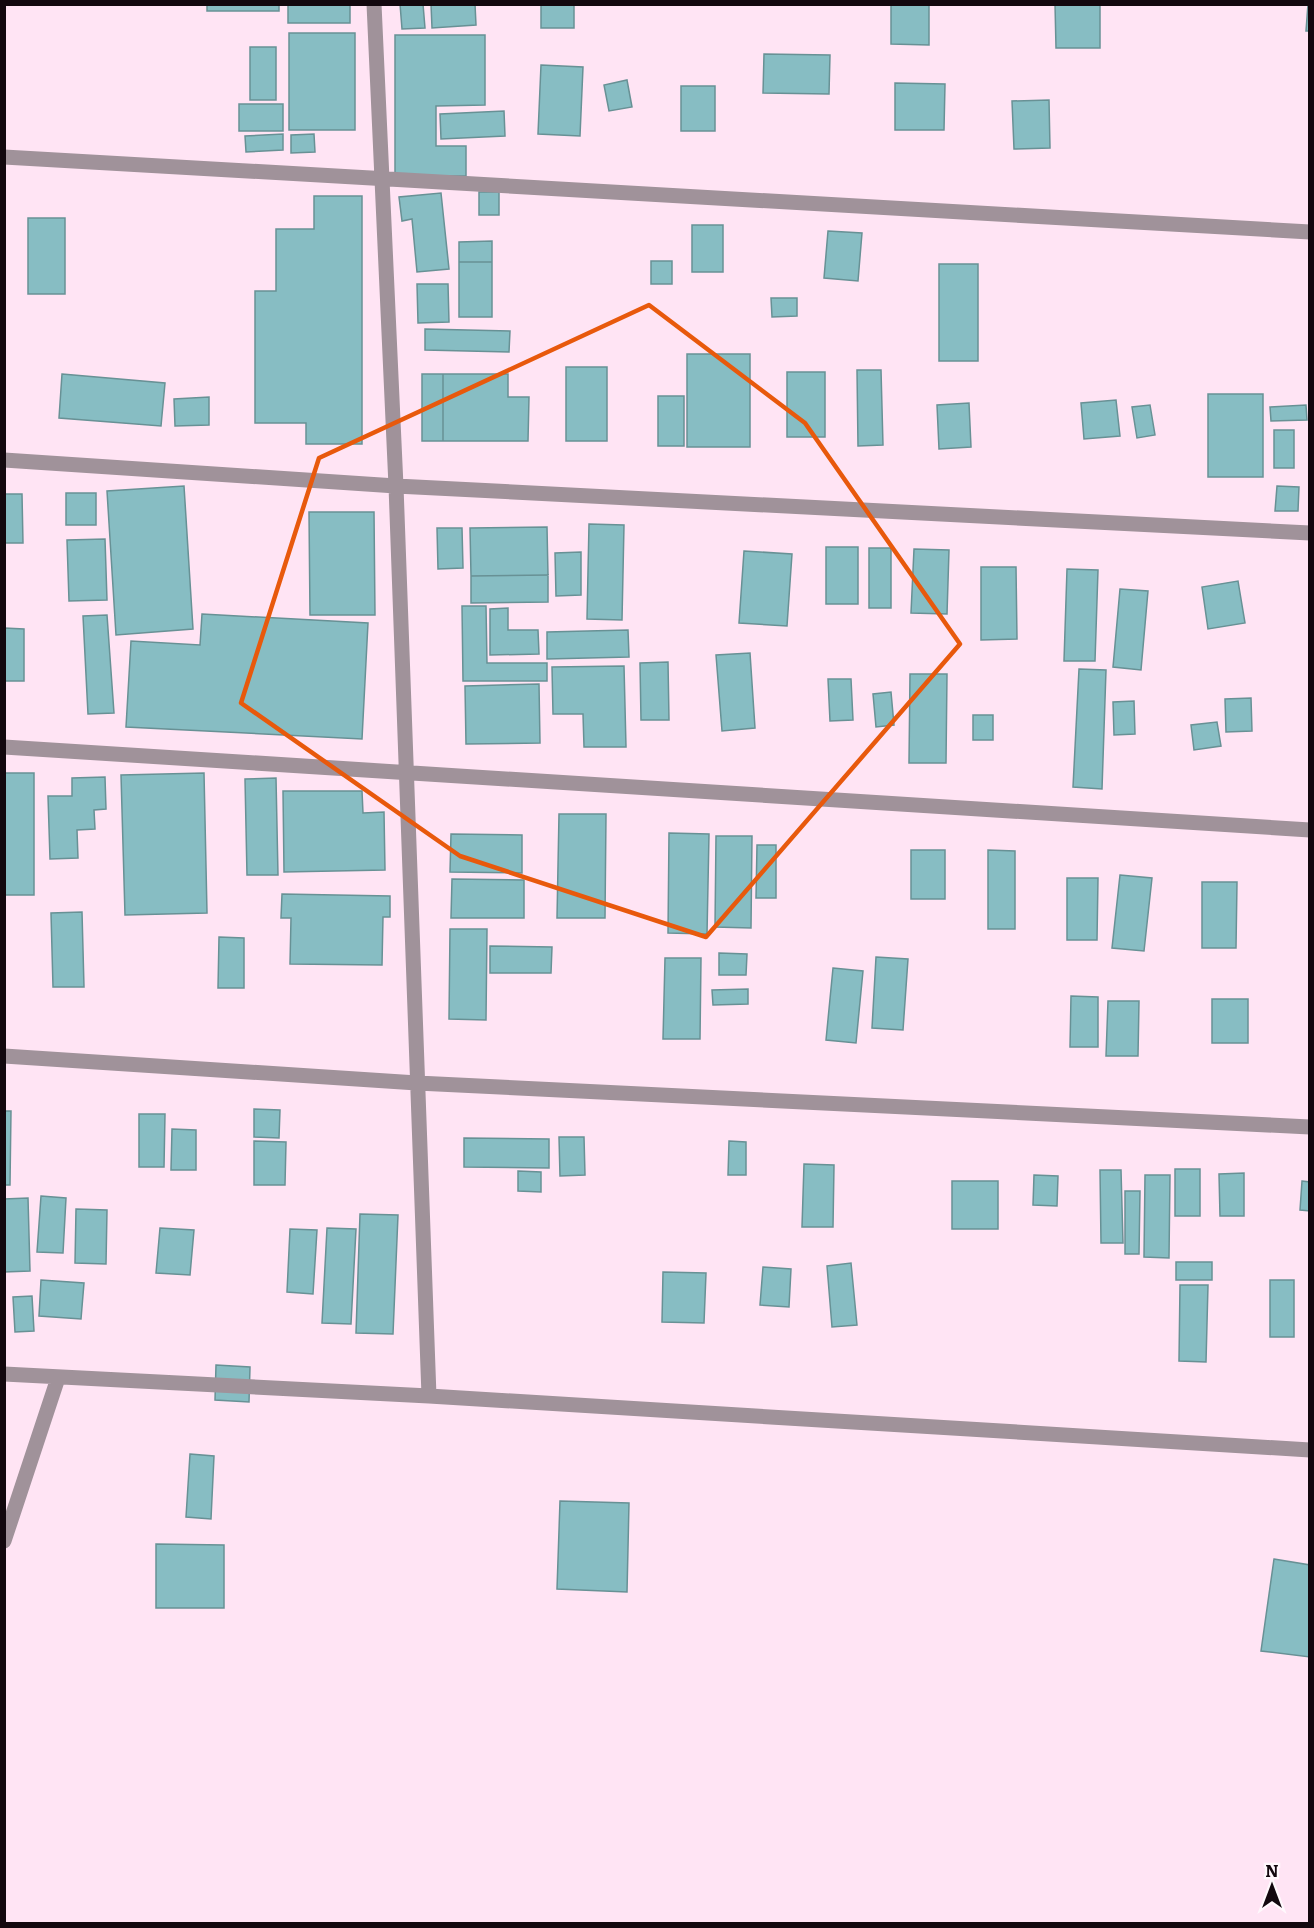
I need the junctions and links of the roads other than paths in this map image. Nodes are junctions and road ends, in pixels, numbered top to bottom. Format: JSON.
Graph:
{"nodes":[{"id":1,"x":374,"y":4,"type":"edge"},
{"id":2,"x":4,"y":157,"type":"edge"},
{"id":3,"x":381,"y":180,"type":"junction"},
{"id":4,"x":1310,"y":232,"type":"edge"},
{"id":5,"x":4,"y":460,"type":"edge"},
{"id":6,"x":396,"y":486,"type":"junction"},
{"id":7,"x":1310,"y":533,"type":"edge"},
{"id":8,"x":4,"y":747,"type":"edge"},
{"id":9,"x":406,"y":773,"type":"junction"},
{"id":10,"x":1310,"y":830,"type":"edge"},
{"id":11,"x":4,"y":1056,"type":"edge"},
{"id":12,"x":417,"y":1083,"type":"junction"},
{"id":13,"x":1310,"y":1127,"type":"edge"},
{"id":14,"x":4,"y":1374,"type":"edge"},
{"id":15,"x":58,"y":1378,"type":"junction"},
{"id":16,"x":429,"y":1396,"type":"junction"},
{"id":17,"x":1310,"y":1450,"type":"edge"},
{"id":18,"x":4,"y":1541,"type":"edge"}],
"edges":[{"from":1,"to":3,"type":"street"},
{"from":2,"to":3,"type":"street"},
{"from":3,"to":4,"type":"street"},
{"from":3,"to":6,"type":"street"},
{"from":5,"to":6,"type":"street"},
{"from":6,"to":7,"type":"street"},
{"from":6,"to":9,"type":"street"},
{"from":8,"to":9,"type":"street"},
{"from":9,"to":10,"type":"street"},
{"from":9,"to":12,"type":"street"},
{"from":11,"to":12,"type":"street"},
{"from":12,"to":13,"type":"street"},
{"from":12,"to":16,"type":"street"},
{"from":14,"to":15,"type":"street"},
{"from":15,"to":16,"type":"street"},
{"from":15,"to":18,"type":"street"},
{"from":16,"to":17,"type":"street"}]}
